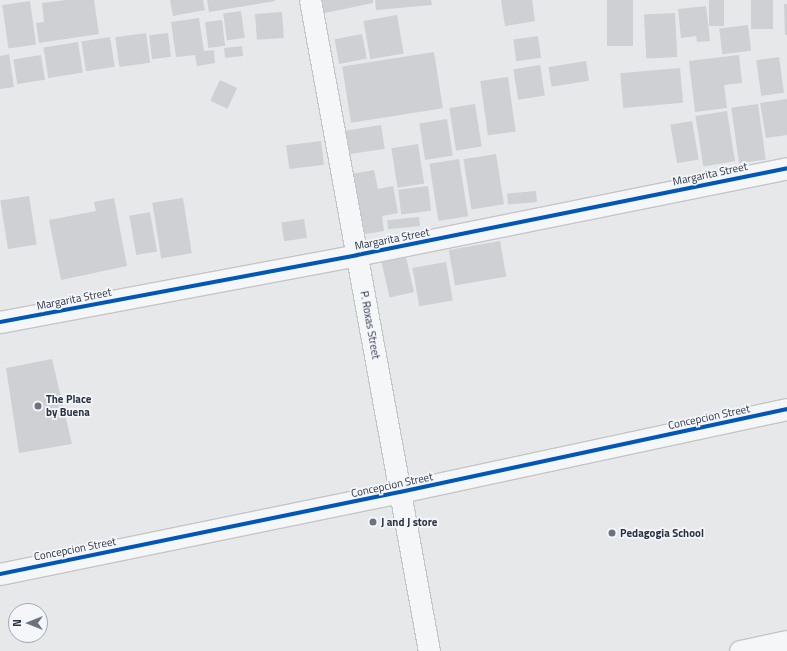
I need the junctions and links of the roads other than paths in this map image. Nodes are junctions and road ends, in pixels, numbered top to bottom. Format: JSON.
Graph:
{"nodes":[{"id":1,"x":310,"y":0,"type":"edge"},
{"id":2,"x":787,"y":168,"type":"edge"},
{"id":3,"x":357,"y":255,"type":"junction"},
{"id":4,"x":0,"y":322,"type":"edge"},
{"id":5,"x":787,"y":409,"type":"edge"},
{"id":6,"x":400,"y":492,"type":"junction"},
{"id":7,"x":0,"y":574,"type":"edge"},
{"id":8,"x":787,"y":641,"type":"edge"},
{"id":9,"x":429,"y":651,"type":"edge"},
{"id":10,"x":740,"y":651,"type":"edge"}],
"edges":[{"from":1,"to":3,"type":"street","name":"P. Roxas Street"},
{"from":2,"to":3,"type":"street","name":"Margarita Street"},
{"from":3,"to":4,"type":"street","name":"Margarita Street"},
{"from":3,"to":6,"type":"street","name":"P. Roxas Street"},
{"from":5,"to":6,"type":"street","name":"Concepcion Street"},
{"from":6,"to":7,"type":"street","name":"Concepcion Street"},
{"from":6,"to":9,"type":"street","name":"P. Roxas Street"},
{"from":8,"to":10,"type":"street"}]}
